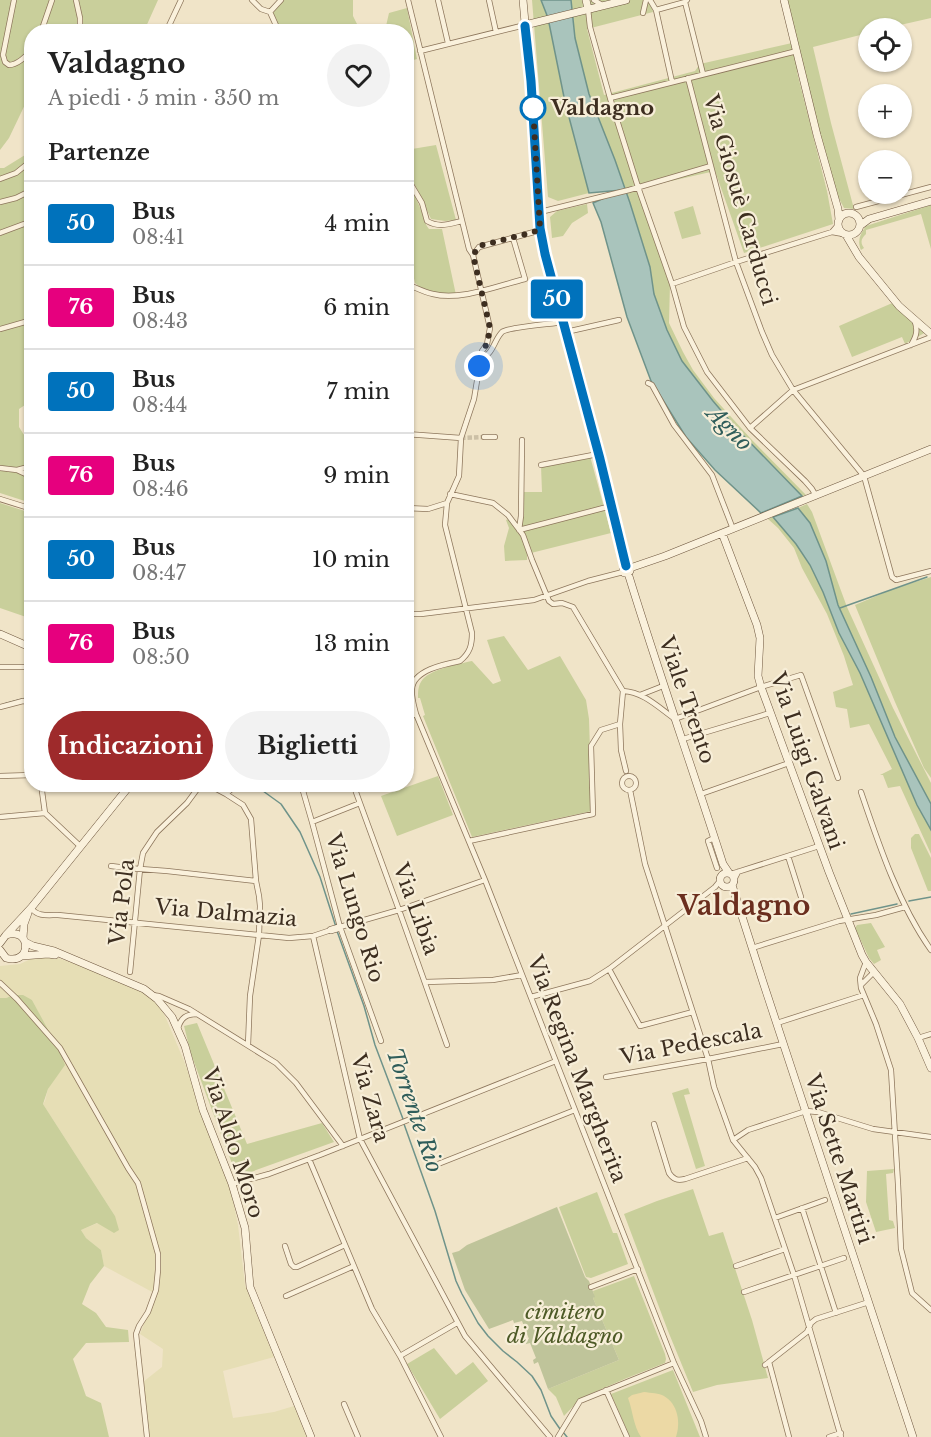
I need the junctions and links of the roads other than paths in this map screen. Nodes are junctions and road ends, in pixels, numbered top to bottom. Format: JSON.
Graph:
{"nodes":[{"id":1,"x":14,"y":0,"type":"edge"},
{"id":2,"x":52,"y":0,"type":"edge"},
{"id":3,"x":76,"y":0,"type":"edge"},
{"id":4,"x":182,"y":0,"type":"edge"},
{"id":5,"x":252,"y":0,"type":"edge"},
{"id":6,"x":281,"y":0,"type":"edge"},
{"id":7,"x":408,"y":0,"type":"edge"},
{"id":8,"x":438,"y":0,"type":"edge"},
{"id":9,"x":489,"y":0,"type":"edge"},
{"id":10,"x":523,"y":0,"type":"edge"},
{"id":11,"x":586,"y":0,"type":"edge"},
{"id":12,"x":594,"y":0,"type":"edge"},
{"id":13,"x":626,"y":0,"type":"edge"},
{"id":14,"x":648,"y":0,"type":"edge"},
{"id":15,"x":784,"y":0,"type":"edge"},
{"id":16,"x":686,"y":1,"type":"edge"},
{"id":17,"x":602,"y":6,"type":"junction"},
{"id":18,"x":588,"y":9,"type":"junction"},
{"id":19,"x":656,"y":10,"type":"junction"},
{"id":20,"x":270,"y":12,"type":"junction"},
{"id":21,"x":644,"y":13,"type":"dead end"},
{"id":22,"x":44,"y":24,"type":"edge"},
{"id":23,"x":80,"y":24,"type":"edge"},
{"id":24,"x":170,"y":24,"type":"edge"},
{"id":25,"x":275,"y":24,"type":"edge"},
{"id":26,"x":414,"y":24,"type":"edge"},
{"id":27,"x":414,"y":26,"type":"edge"},
{"id":28,"x":525,"y":26,"type":"junction"},
{"id":29,"x":496,"y":33,"type":"junction"},
{"id":30,"x":448,"y":43,"type":"junction"},
{"id":31,"x":420,"y":51,"type":"junction"},
{"id":32,"x":797,"y":51,"type":"junction"},
{"id":33,"x":24,"y":57,"type":"edge"},
{"id":34,"x":703,"y":74,"type":"junction"},
{"id":35,"x":688,"y":78,"type":"junction"},
{"id":36,"x":672,"y":82,"type":"junction"},
{"id":37,"x":610,"y":98,"type":"junction"},
{"id":38,"x":24,"y":166,"type":"edge"},
{"id":39,"x":711,"y":166,"type":"junction"},
{"id":40,"x":0,"y":179,"type":"edge"},
{"id":41,"x":638,"y":187,"type":"junction"},
{"id":42,"x":931,"y":187,"type":"edge"},
{"id":43,"x":414,"y":190,"type":"edge"},
{"id":44,"x":912,"y":192,"type":"edge"},
{"id":45,"x":24,"y":194,"type":"edge"},
{"id":46,"x":931,"y":201,"type":"edge"},
{"id":47,"x":0,"y":202,"type":"edge"},
{"id":48,"x":868,"y":204,"type":"edge"},
{"id":49,"x":901,"y":204,"type":"edge"},
{"id":50,"x":856,"y":207,"type":"dead end"},
{"id":51,"x":837,"y":209,"type":"junction"},
{"id":52,"x":903,"y":210,"type":"junction"},
{"id":53,"x":540,"y":212,"type":"junction"},
{"id":54,"x":846,"y":213,"type":"junction"},
{"id":55,"x":462,"y":221,"type":"junction"},
{"id":56,"x":860,"y":221,"type":"junction"},
{"id":57,"x":838,"y":223,"type":"junction"},
{"id":58,"x":24,"y":224,"type":"edge"},
{"id":59,"x":540,"y":228,"type":"junction"},
{"id":60,"x":832,"y":232,"type":"junction"},
{"id":61,"x":0,"y":233,"type":"edge"},
{"id":62,"x":856,"y":234,"type":"junction"},
{"id":63,"x":845,"y":235,"type":"junction"},
{"id":64,"x":513,"y":238,"type":"junction"},
{"id":65,"x":854,"y":247,"type":"junction"},
{"id":66,"x":473,"y":255,"type":"junction"},
{"id":67,"x":736,"y":262,"type":"junction"},
{"id":68,"x":672,"y":284,"type":"junction"},
{"id":69,"x":414,"y":287,"type":"edge"},
{"id":70,"x":481,"y":290,"type":"junction"},
{"id":71,"x":619,"y":320,"type":"dead end"},
{"id":72,"x":914,"y":320,"type":"junction"},
{"id":73,"x":24,"y":322,"type":"edge"},
{"id":74,"x":563,"y":322,"type":"junction"},
{"id":75,"x":0,"y":329,"type":"edge"},
{"id":76,"x":566,"y":332,"type":"junction"},
{"id":77,"x":931,"y":335,"type":"edge"},
{"id":78,"x":911,"y":345,"type":"junction"},
{"id":79,"x":482,"y":358,"type":"junction"},
{"id":80,"x":648,"y":382,"type":"dead end"},
{"id":81,"x":793,"y":390,"type":"junction"},
{"id":82,"x":750,"y":428,"type":"junction"},
{"id":83,"x":414,"y":435,"type":"edge"},
{"id":84,"x":484,"y":437,"type":"tunnel mouth"},
{"id":85,"x":495,"y":437,"type":"dead end"},
{"id":86,"x":461,"y":438,"type":"junction"},
{"id":87,"x":522,"y":440,"type":"dead end"},
{"id":88,"x":931,"y":449,"type":"edge"},
{"id":89,"x":598,"y":454,"type":"junction"},
{"id":90,"x":541,"y":465,"type":"dead end"},
{"id":91,"x":0,"y":468,"type":"edge"},
{"id":92,"x":24,"y":468,"type":"edge"},
{"id":93,"x":17,"y":470,"type":"junction"},
{"id":94,"x":24,"y":473,"type":"edge"},
{"id":95,"x":864,"y":476,"type":"junction"},
{"id":96,"x":450,"y":495,"type":"junction"},
{"id":97,"x":816,"y":496,"type":"junction"},
{"id":98,"x":0,"y":499,"type":"edge"},
{"id":99,"x":447,"y":502,"type":"junction"},
{"id":100,"x":24,"y":506,"type":"edge"},
{"id":101,"x":611,"y":506,"type":"junction"},
{"id":102,"x":414,"y":508,"type":"edge"},
{"id":103,"x":733,"y":529,"type":"junction"},
{"id":104,"x":519,"y":530,"type":"junction"},
{"id":105,"x":722,"y":533,"type":"junction"},
{"id":106,"x":627,"y":570,"type":"junction"},
{"id":107,"x":931,"y":571,"type":"edge"},
{"id":108,"x":547,"y":595,"type":"junction"},
{"id":109,"x":467,"y":608,"type":"junction"},
{"id":110,"x":414,"y":614,"type":"edge"},
{"id":111,"x":0,"y":634,"type":"edge"},
{"id":112,"x":24,"y":644,"type":"edge"},
{"id":113,"x":0,"y":667,"type":"edge"},
{"id":114,"x":24,"y":667,"type":"edge"},
{"id":115,"x":414,"y":681,"type":"edge"},
{"id":116,"x":663,"y":686,"type":"junction"},
{"id":117,"x":760,"y":687,"type":"junction"},
{"id":118,"x":623,"y":691,"type":"junction"},
{"id":119,"x":640,"y":695,"type":"junction"},
{"id":120,"x":24,"y":701,"type":"edge"},
{"id":121,"x":414,"y":703,"type":"edge"},
{"id":122,"x":0,"y":707,"type":"edge"},
{"id":123,"x":770,"y":713,"type":"junction"},
{"id":124,"x":416,"y":714,"type":"joint"},
{"id":125,"x":675,"y":719,"type":"junction"},
{"id":126,"x":620,"y":724,"type":"junction"},
{"id":127,"x":683,"y":739,"type":"junction"},
{"id":128,"x":789,"y":763,"type":"junction"},
{"id":129,"x":626,"y":771,"type":"dead end"},
{"id":130,"x":24,"y":775,"type":"edge"},
{"id":131,"x":0,"y":776,"type":"edge"},
{"id":132,"x":838,"y":778,"type":"dead end"},
{"id":133,"x":630,"y":790,"type":"dead end"},
{"id":134,"x":42,"y":792,"type":"edge"},
{"id":135,"x":125,"y":792,"type":"edge"},
{"id":136,"x":195,"y":792,"type":"edge"},
{"id":137,"x":222,"y":792,"type":"edge"},
{"id":138,"x":303,"y":792,"type":"edge"},
{"id":139,"x":356,"y":792,"type":"edge"},
{"id":140,"x":861,"y":792,"type":"dead end"},
{"id":141,"x":226,"y":794,"type":"joint"},
{"id":142,"x":701,"y":794,"type":"junction"},
{"id":143,"x":360,"y":803,"type":"junction"},
{"id":144,"x":45,"y":813,"type":"junction"},
{"id":145,"x":0,"y":817,"type":"edge"},
{"id":146,"x":312,"y":822,"type":"junction"},
{"id":147,"x":469,"y":841,"type":"junction"},
{"id":148,"x":819,"y":846,"type":"junction"},
{"id":149,"x":81,"y":847,"type":"junction"},
{"id":150,"x":788,"y":856,"type":"junction"},
{"id":151,"x":111,"y":866,"type":"dead end"},
{"id":152,"x":720,"y":866,"type":"joint"},
{"id":153,"x":140,"y":869,"type":"junction"},
{"id":154,"x":485,"y":880,"type":"junction"},
{"id":155,"x":256,"y":881,"type":"junction"},
{"id":156,"x":728,"y":881,"type":"junction"},
{"id":157,"x":801,"y":897,"type":"dead end"},
{"id":158,"x":905,"y":907,"type":"junction"},
{"id":159,"x":31,"y":908,"type":"junction"},
{"id":160,"x":399,"y":910,"type":"junction"},
{"id":161,"x":42,"y":915,"type":"junction"},
{"id":162,"x":848,"y":921,"type":"junction"},
{"id":163,"x":24,"y":922,"type":"junction"},
{"id":164,"x":135,"y":922,"type":"junction"},
{"id":165,"x":666,"y":926,"type":"junction"},
{"id":166,"x":336,"y":928,"type":"junction"},
{"id":167,"x":259,"y":935,"type":"junction"},
{"id":168,"x":313,"y":936,"type":"junction"},
{"id":169,"x":2,"y":939,"type":"edge"},
{"id":170,"x":24,"y":940,"type":"junction"},
{"id":171,"x":752,"y":948,"type":"junction"},
{"id":172,"x":931,"y":950,"type":"edge"},
{"id":173,"x":1,"y":954,"type":"edge"},
{"id":174,"x":22,"y":956,"type":"junction"},
{"id":175,"x":72,"y":959,"type":"junction"},
{"id":176,"x":866,"y":962,"type":"junction"},
{"id":177,"x":609,"y":969,"type":"junction"},
{"id":178,"x":130,"y":972,"type":"dead end"},
{"id":179,"x":874,"y":972,"type":"junction"},
{"id":180,"x":522,"y":975,"type":"junction"},
{"id":181,"x":425,"y":982,"type":"junction"},
{"id":182,"x":0,"y":983,"type":"edge"},
{"id":183,"x":861,"y":985,"type":"junction"},
{"id":184,"x":152,"y":995,"type":"junction"},
{"id":185,"x":864,"y":995,"type":"junction"},
{"id":186,"x":531,"y":997,"type":"junction"},
{"id":187,"x":693,"y":1012,"type":"junction"},
{"id":188,"x":197,"y":1014,"type":"junction"},
{"id":189,"x":777,"y":1023,"type":"junction"},
{"id":190,"x":178,"y":1028,"type":"junction"},
{"id":191,"x":931,"y":1034,"type":"edge"},
{"id":192,"x":918,"y":1038,"type":"junction"},
{"id":193,"x":381,"y":1041,"type":"dead end"},
{"id":194,"x":783,"y":1044,"type":"junction"},
{"id":195,"x":248,"y":1045,"type":"junction"},
{"id":196,"x":447,"y":1045,"type":"dead end"},
{"id":197,"x":708,"y":1059,"type":"junction"},
{"id":198,"x":556,"y":1061,"type":"junction"},
{"id":199,"x":931,"y":1068,"type":"edge"},
{"id":200,"x":606,"y":1077,"type":"dead end"},
{"id":201,"x":575,"y":1110,"type":"junction"},
{"id":202,"x":806,"y":1111,"type":"junction"},
{"id":203,"x":654,"y":1124,"type":"dead end"},
{"id":204,"x":895,"y":1132,"type":"junction"},
{"id":205,"x":931,"y":1137,"type":"edge"},
{"id":206,"x":360,"y":1139,"type":"junction"},
{"id":207,"x":734,"y":1140,"type":"junction"},
{"id":208,"x":343,"y":1146,"type":"junction"},
{"id":209,"x":748,"y":1158,"type":"junction"},
{"id":210,"x":309,"y":1159,"type":"junction"},
{"id":211,"x":428,"y":1168,"type":"dead end"},
{"id":212,"x":232,"y":1184,"type":"junction"},
{"id":213,"x":825,"y":1200,"type":"dead end"},
{"id":214,"x":802,"y":1208,"type":"junction"},
{"id":215,"x":774,"y":1218,"type":"junction"},
{"id":216,"x":345,"y":1245,"type":"junction"},
{"id":217,"x":285,"y":1246,"type":"dead end"},
{"id":218,"x":785,"y":1249,"type":"junction"},
{"id":219,"x":844,"y":1258,"type":"dead end"},
{"id":220,"x":354,"y":1266,"type":"junction"},
{"id":221,"x":736,"y":1266,"type":"dead end"},
{"id":222,"x":821,"y":1266,"type":"junction"},
{"id":223,"x":638,"y":1269,"type":"junction"},
{"id":224,"x":794,"y":1275,"type":"junction"},
{"id":225,"x":591,"y":1287,"type":"dead end"},
{"id":226,"x":744,"y":1292,"type":"dead end"},
{"id":227,"x":286,"y":1296,"type":"dead end"},
{"id":228,"x":869,"y":1302,"type":"junction"},
{"id":229,"x":931,"y":1310,"type":"edge"},
{"id":230,"x":836,"y":1313,"type":"junction"},
{"id":231,"x":457,"y":1323,"type":"junction"},
{"id":232,"x":810,"y":1326,"type":"junction"},
{"id":233,"x":400,"y":1356,"type":"junction"},
{"id":234,"x":674,"y":1363,"type":"junction"},
{"id":235,"x":606,"y":1390,"type":"junction"},
{"id":236,"x":344,"y":1404,"type":"dead end"},
{"id":237,"x":841,"y":1435,"type":"edge"},
{"id":238,"x":559,"y":1436,"type":"edge"},
{"id":239,"x":147,"y":1437,"type":"edge"},
{"id":240,"x":311,"y":1437,"type":"edge"},
{"id":241,"x":357,"y":1437,"type":"edge"},
{"id":242,"x":441,"y":1437,"type":"edge"},
{"id":243,"x":550,"y":1437,"type":"edge"},
{"id":244,"x":627,"y":1437,"type":"edge"},
{"id":245,"x":706,"y":1437,"type":"edge"},
{"id":246,"x":789,"y":1437,"type":"edge"},
{"id":247,"x":829,"y":1437,"type":"edge"},
{"id":248,"x":913,"y":1437,"type":"edge"}],
"edges":[{"from":1,"to":33,"type":"street"},
{"from":2,"to":22,"type":"street"},
{"from":3,"to":23,"type":"street"},
{"from":4,"to":24,"type":"street"},
{"from":5,"to":20,"type":"street"},
{"from":6,"to":20,"type":"street"},
{"from":7,"to":26,"type":"street"},
{"from":8,"to":30,"type":"street"},
{"from":9,"to":29,"type":"street"},
{"from":10,"to":28,"type":"street","name":"Viale Trento"},
{"from":11,"to":18,"type":"street"},
{"from":12,"to":17,"type":"street"},
{"from":13,"to":17,"type":"street"},
{"from":14,"to":19,"type":"street"},
{"from":14,"to":21,"type":"street"},
{"from":15,"to":32,"type":"street"},
{"from":16,"to":19,"type":"street"},
{"from":16,"to":34,"type":"street"},
{"from":17,"to":18,"type":"street"},
{"from":18,"to":28,"type":"street"},
{"from":18,"to":37,"type":"street"},
{"from":19,"to":36,"type":"street"},
{"from":20,"to":25,"type":"street"},
{"from":27,"to":31,"type":"street"},
{"from":28,"to":29,"type":"street"},
{"from":28,"to":53,"type":"street","name":"Viale Trento"},
{"from":29,"to":30,"type":"street"},
{"from":30,"to":31,"type":"street"},
{"from":31,"to":55,"type":"street"},
{"from":32,"to":34,"type":"street"},
{"from":32,"to":51,"type":"street"},
{"from":34,"to":35,"type":"street"},
{"from":35,"to":36,"type":"street"},
{"from":35,"to":39,"type":"street","name":"Via Giosuè Carducci"},
{"from":36,"to":37,"type":"street"},
{"from":37,"to":41,"type":"street"},
{"from":38,"to":40,"type":"street"},
{"from":39,"to":41,"type":"street"},
{"from":39,"to":67,"type":"street","name":"Via Giosuè Carducci"},
{"from":41,"to":53,"type":"street"},
{"from":41,"to":68,"type":"street"},
{"from":42,"to":44,"type":"street"},
{"from":43,"to":55,"type":"street"},
{"from":45,"to":47,"type":"street"},
{"from":46,"to":52,"type":"street"},
{"from":48,"to":50,"type":"street"},
{"from":49,"to":52,"type":"street"},
{"from":51,"to":54,"type":"street"},
{"from":51,"to":57,"type":"street"},
{"from":52,"to":56,"type":"street"},
{"from":53,"to":59,"type":"street","name":"Viale Trento"},
{"from":54,"to":56,"type":"street"},
{"from":54,"to":57,"type":"street"},
{"from":55,"to":66,"type":"street"},
{"from":56,"to":62,"type":"street"},
{"from":57,"to":60,"type":"street"},
{"from":57,"to":63,"type":"street"},
{"from":58,"to":61,"type":"street"},
{"from":59,"to":64,"type":"street"},
{"from":59,"to":74,"type":"street","name":"Viale Trento"},
{"from":60,"to":63,"type":"street"},
{"from":60,"to":67,"type":"street"},
{"from":62,"to":63,"type":"street"},
{"from":62,"to":65,"type":"street"},
{"from":63,"to":65,"type":"street"},
{"from":64,"to":66,"type":"street"},
{"from":64,"to":70,"type":"street"},
{"from":65,"to":72,"type":"street"},
{"from":66,"to":70,"type":"street"},
{"from":67,"to":68,"type":"street"},
{"from":67,"to":81,"type":"street","name":"Via Giosuè Carducci"},
{"from":68,"to":82,"type":"street"},
{"from":69,"to":70,"type":"street"},
{"from":70,"to":79,"type":"street"},
{"from":71,"to":76,"type":"street"},
{"from":72,"to":77,"type":"street"},
{"from":72,"to":78,"type":"street"},
{"from":73,"to":75,"type":"street"},
{"from":74,"to":76,"type":"street","name":"Viale Trento"},
{"from":74,"to":79,"type":"street"},
{"from":76,"to":89,"type":"street","name":"Viale Trento"},
{"from":77,"to":78,"type":"street"},
{"from":78,"to":81,"type":"street"},
{"from":79,"to":86,"type":"street"},
{"from":80,"to":103,"type":"street"},
{"from":81,"to":82,"type":"street"},
{"from":81,"to":95,"type":"street","name":"Via Giosuè Carducci"},
{"from":82,"to":97,"type":"street"},
{"from":83,"to":86,"type":"street"},
{"from":84,"to":85,"type":"street"},
{"from":86,"to":96,"type":"street"},
{"from":87,"to":104,"type":"street"},
{"from":88,"to":95,"type":"street"},
{"from":89,"to":90,"type":"street"},
{"from":89,"to":101,"type":"street","name":"Viale Trento"},
{"from":91,"to":93,"type":"street"},
{"from":92,"to":93,"type":"street"},
{"from":93,"to":94,"type":"street"},
{"from":95,"to":97,"type":"street"},
{"from":95,"to":107,"type":"street"},
{"from":96,"to":99,"type":"street"},
{"from":96,"to":104,"type":"street"},
{"from":97,"to":103,"type":"street"},
{"from":98,"to":100,"type":"street"},
{"from":99,"to":102,"type":"street"},
{"from":99,"to":109,"type":"street"},
{"from":101,"to":104,"type":"street"},
{"from":101,"to":106,"type":"street","name":"Viale Trento"},
{"from":103,"to":105,"type":"street"},
{"from":104,"to":108,"type":"street"},
{"from":105,"to":106,"type":"street"},
{"from":105,"to":117,"type":"street","name":"Via Luigi Galvani"},
{"from":106,"to":108,"type":"street"},
{"from":106,"to":116,"type":"street","name":"Viale Trento"},
{"from":108,"to":109,"type":"street"},
{"from":108,"to":118,"type":"street"},
{"from":109,"to":110,"type":"street"},
{"from":109,"to":115,"type":"street"},
{"from":111,"to":112,"type":"street"},
{"from":113,"to":114,"type":"street"},
{"from":116,"to":119,"type":"street"},
{"from":116,"to":125,"type":"street","name":"Viale Trento"},
{"from":117,"to":123,"type":"street","name":"Via Luigi Galvani"},
{"from":117,"to":125,"type":"street"},
{"from":117,"to":132,"type":"street"},
{"from":118,"to":119,"type":"street"},
{"from":118,"to":126,"type":"street"},
{"from":119,"to":125,"type":"street"},
{"from":120,"to":122,"type":"street"},
{"from":121,"to":124,"type":"street","name":"Via Regina Margherita"},
{"from":123,"to":127,"type":"street"},
{"from":123,"to":128,"type":"street","name":"Via Luigi Galvani"},
{"from":124,"to":147,"type":"street","name":"Via Regina Margherita"},
{"from":125,"to":127,"type":"street","name":"Viale Trento"},
{"from":126,"to":129,"type":"street"},
{"from":126,"to":147,"type":"street"},
{"from":127,"to":142,"type":"street","name":"Viale Trento"},
{"from":128,"to":142,"type":"street"},
{"from":128,"to":148,"type":"street","name":"Via Luigi Galvani"},
{"from":130,"to":131,"type":"street"},
{"from":133,"to":165,"type":"street"},
{"from":134,"to":144,"type":"street"},
{"from":135,"to":149,"type":"street"},
{"from":136,"to":153,"type":"street","name":"Via Pola"},
{"from":137,"to":141,"type":"street"},
{"from":138,"to":146,"type":"street","name":"Via Lungo Rio"},
{"from":139,"to":143,"type":"street","name":"Via Libia"},
{"from":140,"to":158,"type":"street"},
{"from":141,"to":155,"type":"street"},
{"from":142,"to":152,"type":"street","name":"Viale Trento"},
{"from":143,"to":146,"type":"street"},
{"from":143,"to":160,"type":"street","name":"Via Libia"},
{"from":144,"to":145,"type":"street"},
{"from":144,"to":149,"type":"street"},
{"from":146,"to":166,"type":"street","name":"Via Lungo Rio"},
{"from":147,"to":154,"type":"street","name":"Via Regina Margherita"},
{"from":148,"to":150,"type":"street"},
{"from":148,"to":162,"type":"street","name":"Via Luigi Galvani"},
{"from":149,"to":159,"type":"street"},
{"from":150,"to":156,"type":"street"},
{"from":150,"to":157,"type":"street"},
{"from":151,"to":153,"type":"street"},
{"from":152,"to":156,"type":"street","name":"Via Sette Martiri"},
{"from":153,"to":155,"type":"street"},
{"from":153,"to":164,"type":"street","name":"Via Pola"},
{"from":154,"to":160,"type":"street","name":"Via Dalmazia"},
{"from":154,"to":180,"type":"street","name":"Via Regina Margherita"},
{"from":155,"to":167,"type":"street"},
{"from":156,"to":165,"type":"street"},
{"from":156,"to":171,"type":"street","name":"Via Sette Martiri"},
{"from":158,"to":162,"type":"street"},
{"from":158,"to":172,"type":"street"},
{"from":159,"to":161,"type":"street"},
{"from":159,"to":163,"type":"street"},
{"from":159,"to":169,"type":"street"},
{"from":160,"to":166,"type":"street","name":"Via Dalmazia"},
{"from":160,"to":181,"type":"street","name":"Via Libia"},
{"from":161,"to":163,"type":"street"},
{"from":161,"to":164,"type":"street","name":"Via Dalmazia"},
{"from":162,"to":171,"type":"street"},
{"from":162,"to":176,"type":"street","name":"Via Luigi Galvani"},
{"from":163,"to":170,"type":"street"},
{"from":164,"to":167,"type":"street","name":"Via Dalmazia"},
{"from":164,"to":178,"type":"street","name":"Via Pola"},
{"from":165,"to":177,"type":"street"},
{"from":165,"to":187,"type":"street"},
{"from":166,"to":168,"type":"street","name":"Via Dalmazia"},
{"from":166,"to":193,"type":"street","name":"Via Lungo Rio"},
{"from":167,"to":168,"type":"street","name":"Via Dalmazia"},
{"from":167,"to":195,"type":"street"},
{"from":168,"to":206,"type":"street","name":"Via Zara"},
{"from":169,"to":170,"type":"street"},
{"from":170,"to":174,"type":"street"},
{"from":170,"to":175,"type":"street"},
{"from":171,"to":189,"type":"street","name":"Via Sette Martiri"},
{"from":173,"to":174,"type":"street"},
{"from":174,"to":175,"type":"street"},
{"from":175,"to":184,"type":"street"},
{"from":176,"to":179,"type":"street","name":"Via Luigi Galvani"},
{"from":176,"to":183,"type":"street"},
{"from":177,"to":186,"type":"street"},
{"from":177,"to":187,"type":"street"},
{"from":179,"to":183,"type":"street"},
{"from":179,"to":192,"type":"street","name":"Via Luigi Galvani"},
{"from":180,"to":181,"type":"street"},
{"from":180,"to":186,"type":"street","name":"Via Regina Margherita"},
{"from":181,"to":196,"type":"street","name":"Via Libia"},
{"from":182,"to":239,"type":"street"},
{"from":183,"to":185,"type":"street"},
{"from":184,"to":188,"type":"street"},
{"from":184,"to":190,"type":"street","name":"Via Aldo Moro"},
{"from":185,"to":189,"type":"street"},
{"from":185,"to":204,"type":"street"},
{"from":186,"to":198,"type":"street","name":"Via Regina Margherita"},
{"from":187,"to":197,"type":"street"},
{"from":188,"to":190,"type":"street"},
{"from":188,"to":195,"type":"street"},
{"from":189,"to":194,"type":"street","name":"Via Sette Martiri"},
{"from":190,"to":212,"type":"street","name":"Via Aldo Moro"},
{"from":191,"to":192,"type":"street"},
{"from":192,"to":199,"type":"street","name":"Via Luigi Galvani"},
{"from":194,"to":197,"type":"street","name":"Via Pedescala"},
{"from":194,"to":202,"type":"street","name":"Via Sette Martiri"},
{"from":195,"to":208,"type":"street"},
{"from":197,"to":200,"type":"street","name":"Via Pedescala"},
{"from":197,"to":207,"type":"street"},
{"from":198,"to":201,"type":"street","name":"Via Regina Margherita"},
{"from":198,"to":206,"type":"street"},
{"from":201,"to":211,"type":"street"},
{"from":201,"to":223,"type":"street","name":"Via Regina Margherita"},
{"from":202,"to":204,"type":"street"},
{"from":202,"to":207,"type":"street"},
{"from":202,"to":228,"type":"street","name":"Via Sette Martiri"},
{"from":203,"to":209,"type":"street"},
{"from":204,"to":205,"type":"street"},
{"from":204,"to":229,"type":"street"},
{"from":206,"to":208,"type":"street"},
{"from":206,"to":231,"type":"street","name":"Via Zara"},
{"from":207,"to":209,"type":"street"},
{"from":208,"to":210,"type":"street"},
{"from":209,"to":215,"type":"street"},
{"from":210,"to":212,"type":"street"},
{"from":210,"to":216,"type":"street"},
{"from":212,"to":240,"type":"street","name":"Via Aldo Moro"},
{"from":213,"to":214,"type":"street"},
{"from":214,"to":215,"type":"street"},
{"from":214,"to":222,"type":"street"},
{"from":215,"to":218,"type":"street"},
{"from":216,"to":217,"type":"street"},
{"from":216,"to":220,"type":"street"},
{"from":218,"to":221,"type":"street"},
{"from":218,"to":224,"type":"street"},
{"from":219,"to":222,"type":"street"},
{"from":220,"to":227,"type":"street"},
{"from":220,"to":233,"type":"street"},
{"from":222,"to":224,"type":"street"},
{"from":222,"to":230,"type":"street"},
{"from":223,"to":225,"type":"street"},
{"from":223,"to":234,"type":"street","name":"Via Regina Margherita"},
{"from":224,"to":226,"type":"street"},
{"from":224,"to":232,"type":"street"},
{"from":228,"to":230,"type":"street"},
{"from":228,"to":248,"type":"street","name":"Via Sette Martiri"},
{"from":230,"to":232,"type":"street"},
{"from":231,"to":233,"type":"street"},
{"from":231,"to":243,"type":"street","name":"Via Zara"},
{"from":232,"to":237,"type":"street"},
{"from":232,"to":246,"type":"street"},
{"from":233,"to":242,"type":"street"},
{"from":234,"to":235,"type":"street"},
{"from":234,"to":245,"type":"street","name":"Via Regina Margherita"},
{"from":235,"to":238,"type":"street"},
{"from":235,"to":244,"type":"street"},
{"from":236,"to":241,"type":"street"},
{"from":237,"to":247,"type":"street"}]}
